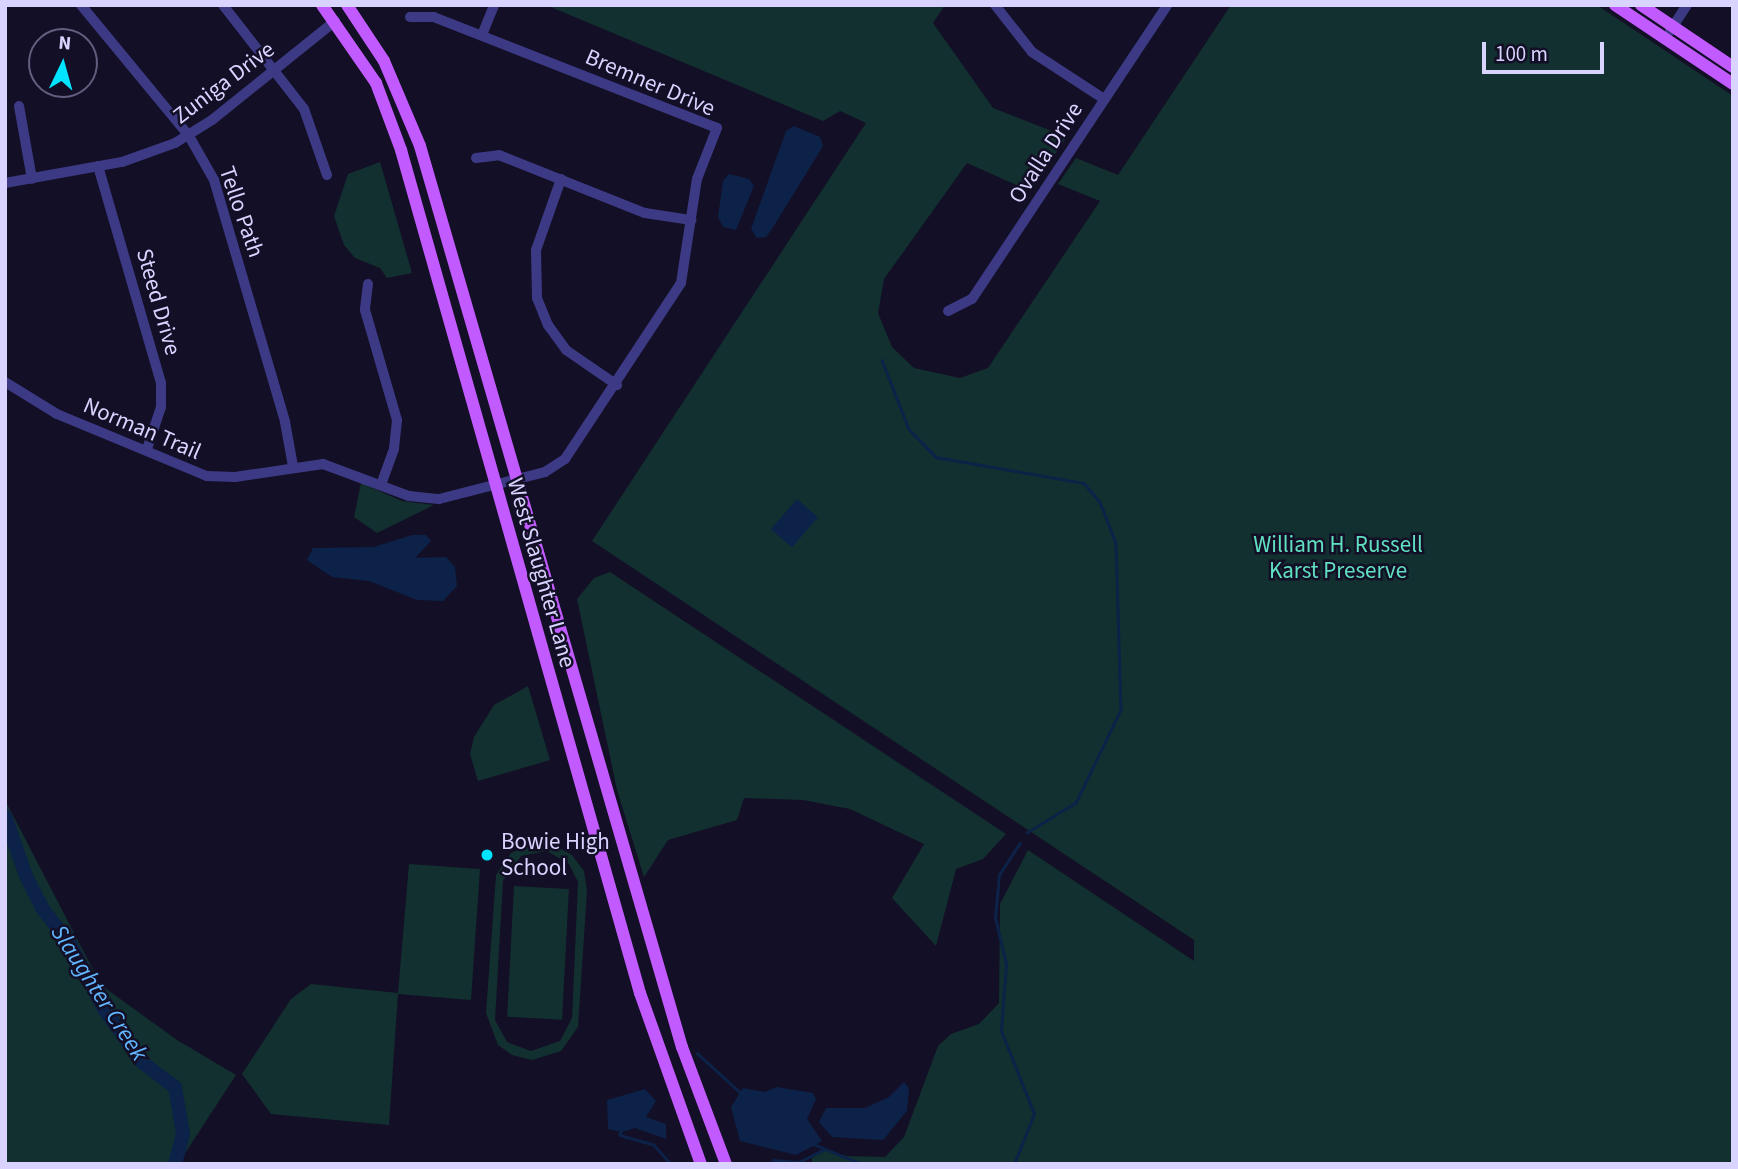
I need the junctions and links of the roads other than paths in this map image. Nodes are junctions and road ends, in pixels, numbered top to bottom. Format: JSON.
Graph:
{"nodes":[{"id":1,"x":81,"y":5,"type":"edge"},
{"id":2,"x":223,"y":5,"type":"edge"},
{"id":3,"x":322,"y":5,"type":"edge"},
{"id":4,"x":347,"y":5,"type":"edge"},
{"id":5,"x":494,"y":5,"type":"edge"},
{"id":6,"x":995,"y":5,"type":"edge"},
{"id":7,"x":1167,"y":5,"type":"edge"},
{"id":8,"x":1615,"y":5,"type":"edge"},
{"id":9,"x":1641,"y":5,"type":"edge"},
{"id":10,"x":1687,"y":5,"type":"edge"},
{"id":11,"x":410,"y":17,"type":"dead end"},
{"id":12,"x":335,"y":21,"type":"junction"},
{"id":13,"x":1672,"y":26,"type":"junction"},
{"id":14,"x":482,"y":35,"type":"junction"},
{"id":15,"x":1665,"y":38,"type":"junction"},
{"id":16,"x":1733,"y":67,"type":"edge"},
{"id":17,"x":275,"y":69,"type":"junction"},
{"id":18,"x":1733,"y":84,"type":"edge"},
{"id":19,"x":1104,"y":99,"type":"junction"},
{"id":20,"x":19,"y":106,"type":"dead end"},
{"id":21,"x":189,"y":136,"type":"junction"},
{"id":22,"x":475,"y":158,"type":"dead end"},
{"id":23,"x":98,"y":166,"type":"junction"},
{"id":24,"x":327,"y":176,"type":"dead end"},
{"id":25,"x":32,"y":179,"type":"junction"},
{"id":26,"x":561,"y":179,"type":"junction"},
{"id":27,"x":5,"y":183,"type":"edge"},
{"id":28,"x":432,"y":185,"type":"junction"},
{"id":29,"x":413,"y":189,"type":"junction"},
{"id":30,"x":691,"y":220,"type":"junction"},
{"id":31,"x":368,"y":284,"type":"dead end"},
{"id":32,"x":948,"y":311,"type":"dead end"},
{"id":33,"x":5,"y":382,"type":"edge"},
{"id":34,"x":617,"y":385,"type":"junction"},
{"id":35,"x":147,"y":449,"type":"junction"},
{"id":36,"x":293,"y":466,"type":"junction"},
{"id":37,"x":517,"y":481,"type":"junction"},
{"id":38,"x":381,"y":485,"type":"junction"},
{"id":39,"x":495,"y":487,"type":"junction"},
{"id":40,"x":682,"y":1047,"type":"junction"},
{"id":41,"x":660,"y":1054,"type":"junction"},
{"id":42,"x":701,"y":1164,"type":"edge"},
{"id":43,"x":726,"y":1164,"type":"edge"}],
"edges":[{"from":1,"to":21,"type":"street","name":"Tello Path"},
{"from":2,"to":17,"type":"street"},
{"from":3,"to":12,"type":"main road","name":"West Slaughter Lane"},
{"from":4,"to":28,"type":"main road","name":"West Slaughter Lane"},
{"from":5,"to":14,"type":"street"},
{"from":6,"to":19,"type":"street"},
{"from":7,"to":19,"type":"street","name":"Ovalla Drive"},
{"from":8,"to":15,"type":"main road"},
{"from":9,"to":13,"type":"main road"},
{"from":10,"to":13,"type":"street"},
{"from":11,"to":14,"type":"street","name":"Bremner Drive"},
{"from":12,"to":17,"type":"street","name":"Zuniga Drive"},
{"from":12,"to":29,"type":"main road","name":"West Slaughter Lane"},
{"from":13,"to":15,"type":"street"},
{"from":13,"to":16,"type":"main road"},
{"from":14,"to":30,"type":"street","name":"Bremner Drive"},
{"from":15,"to":18,"type":"main road"},
{"from":17,"to":21,"type":"street","name":"Zuniga Drive"},
{"from":17,"to":24,"type":"street"},
{"from":19,"to":32,"type":"street","name":"Ovalla Drive"},
{"from":20,"to":25,"type":"street"},
{"from":21,"to":23,"type":"street","name":"Zuniga Drive"},
{"from":21,"to":36,"type":"street","name":"Tello Path"},
{"from":22,"to":26,"type":"street"},
{"from":23,"to":25,"type":"street","name":"Zuniga Drive"},
{"from":23,"to":35,"type":"street","name":"Steed Drive"},
{"from":25,"to":27,"type":"street","name":"Zuniga Drive"},
{"from":26,"to":30,"type":"street"},
{"from":26,"to":34,"type":"street"},
{"from":28,"to":29,"type":"main road"},
{"from":28,"to":37,"type":"main road","name":"West Slaughter Lane"},
{"from":29,"to":39,"type":"main road","name":"West Slaughter Lane"},
{"from":30,"to":34,"type":"street","name":"Bremner Drive"},
{"from":31,"to":38,"type":"street"},
{"from":33,"to":35,"type":"street","name":"Norman Trail"},
{"from":34,"to":37,"type":"street","name":"Bremner Drive"},
{"from":35,"to":36,"type":"street","name":"Norman Trail"},
{"from":36,"to":38,"type":"street","name":"Norman Trail"},
{"from":37,"to":39,"type":"street","name":"Norman Trail"},
{"from":37,"to":40,"type":"main road","name":"West Slaughter Lane"},
{"from":38,"to":39,"type":"street","name":"Norman Trail"},
{"from":39,"to":41,"type":"main road","name":"West Slaughter Lane"},
{"from":40,"to":41,"type":"main road"},
{"from":40,"to":43,"type":"main road","name":"West Slaughter Lane"},
{"from":41,"to":42,"type":"main road","name":"West Slaughter Lane"}]}
